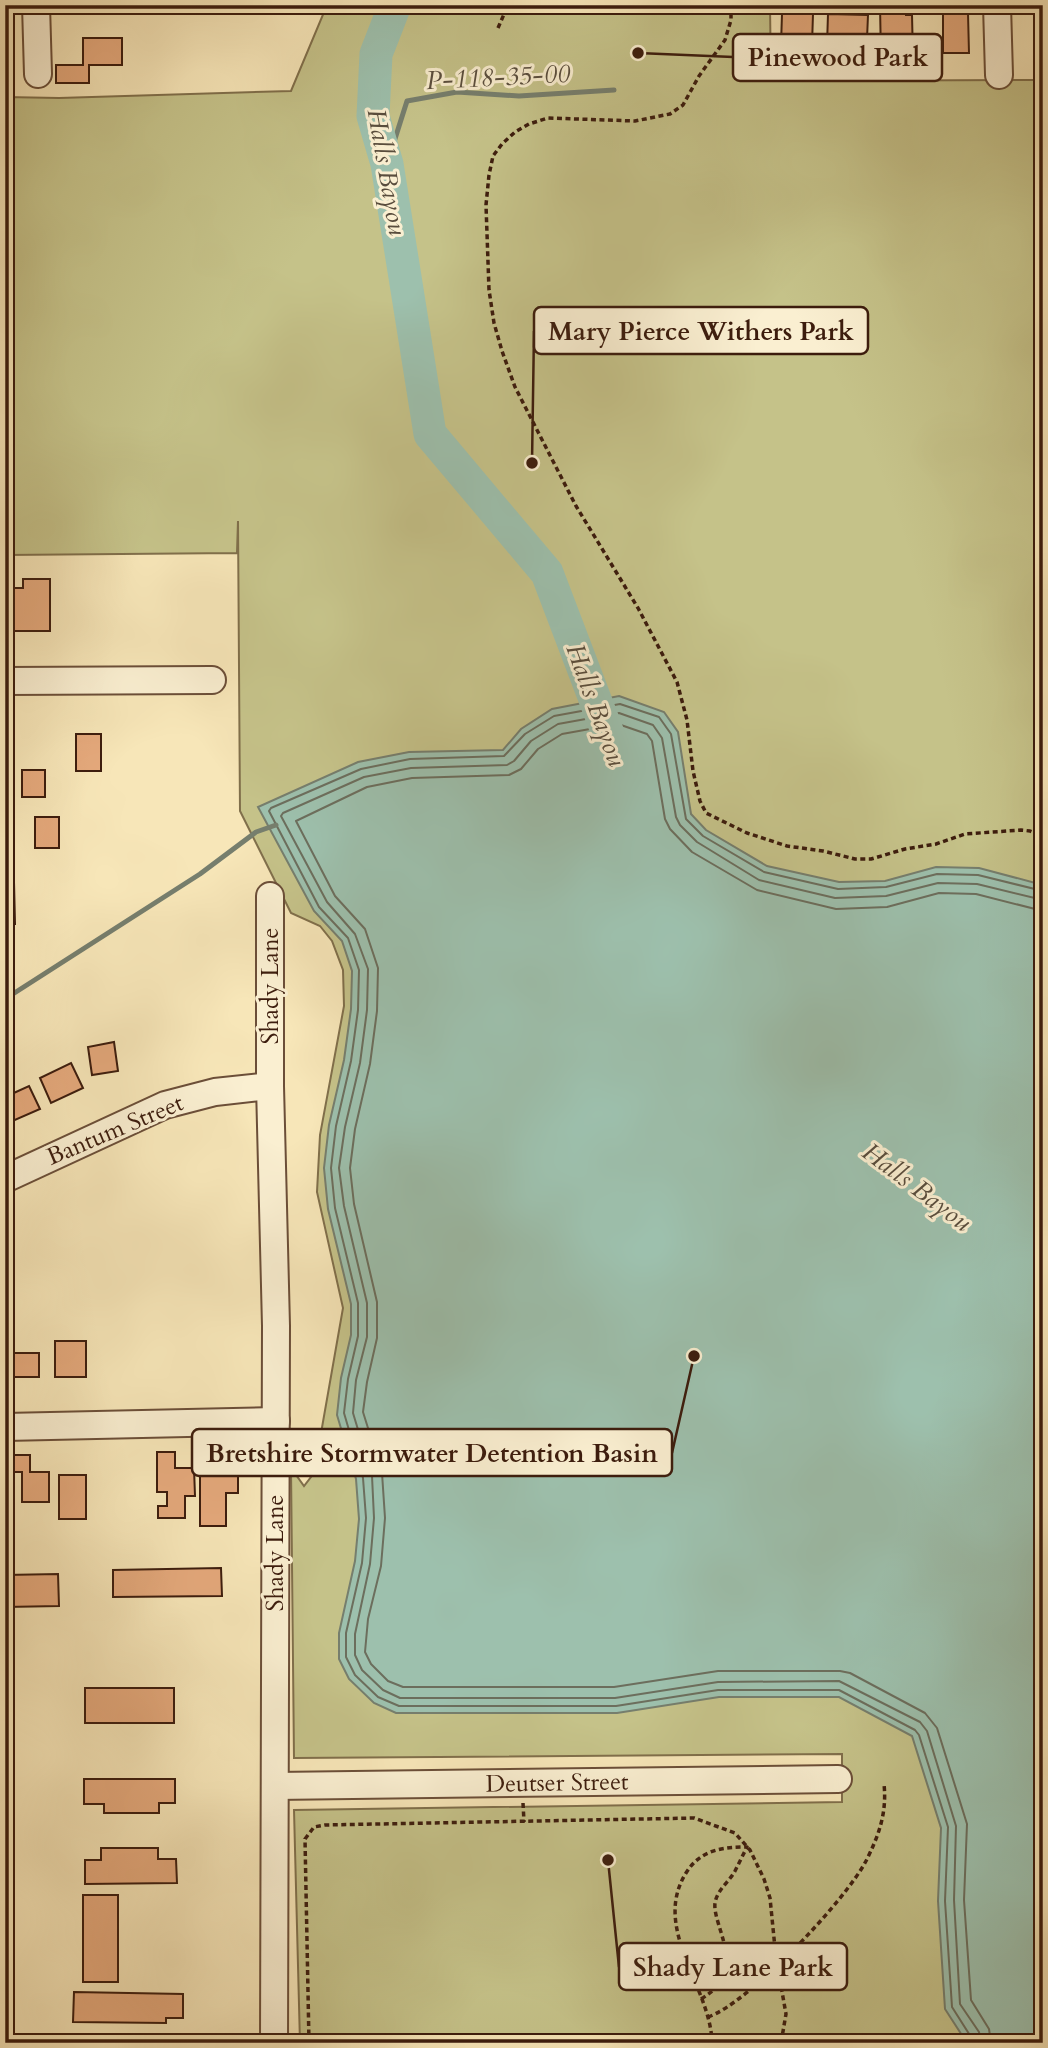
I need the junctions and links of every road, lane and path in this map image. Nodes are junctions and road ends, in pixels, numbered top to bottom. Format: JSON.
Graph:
{"nodes":[{"id":1,"x":36,"y":5,"type":"edge"},
{"id":2,"x":508,"y":5,"type":"edge"},
{"id":3,"x":731,"y":5,"type":"edge"},
{"id":4,"x":997,"y":5,"type":"edge"},
{"id":5,"x":498,"y":28,"type":"dead end"},
{"id":6,"x":38,"y":74,"type":"dead end"},
{"id":7,"x":999,"y":75,"type":"dead end"},
{"id":8,"x":212,"y":680,"type":"dead end"},
{"id":9,"x":5,"y":681,"type":"edge"},
{"id":10,"x":1043,"y":837,"type":"edge"},
{"id":11,"x":270,"y":896,"type":"dead end"},
{"id":12,"x":270,"y":1086,"type":"junction"},
{"id":13,"x":5,"y":1179,"type":"edge"},
{"id":14,"x":276,"y":1421,"type":"junction"},
{"id":15,"x":5,"y":1427,"type":"edge"},
{"id":16,"x":838,"y":1779,"type":"dead end"},
{"id":17,"x":884,"y":1784,"type":"dead end"},
{"id":18,"x":275,"y":1786,"type":"junction"},
{"id":19,"x":747,"y":1847,"type":"junction"},
{"id":20,"x":778,"y":1964,"type":"junction"},
{"id":21,"x":701,"y":1998,"type":"junction"},
{"id":22,"x":708,"y":2017,"type":"junction"},
{"id":23,"x":274,"y":2043,"type":"edge"},
{"id":24,"x":309,"y":2043,"type":"edge"},
{"id":25,"x":712,"y":2043,"type":"edge"},
{"id":26,"x":781,"y":2043,"type":"edge"}],
"edges":[{"from":1,"to":6,"type":"street"},
{"from":2,"to":5,"type":"path"},
{"from":3,"to":10,"type":"path"},
{"from":4,"to":7,"type":"street"},
{"from":8,"to":9,"type":"street"},
{"from":11,"to":12,"type":"street","name":"Shady Lane"},
{"from":12,"to":13,"type":"street","name":"Bantum Street"},
{"from":12,"to":14,"type":"street","name":"Shady Lane"},
{"from":14,"to":15,"type":"street"},
{"from":14,"to":18,"type":"street","name":"Shady Lane"},
{"from":16,"to":18,"type":"street","name":"Deutser Street"},
{"from":17,"to":20,"type":"path"},
{"from":18,"to":23,"type":"street","name":"Shady Lane"},
{"from":19,"to":20,"type":"path"},
{"from":19,"to":21,"type":"path"},
{"from":19,"to":21,"type":"path"},
{"from":19,"to":24,"type":"path"},
{"from":20,"to":22,"type":"path"},
{"from":20,"to":26,"type":"path"},
{"from":21,"to":22,"type":"path"},
{"from":22,"to":25,"type":"path"}]}
